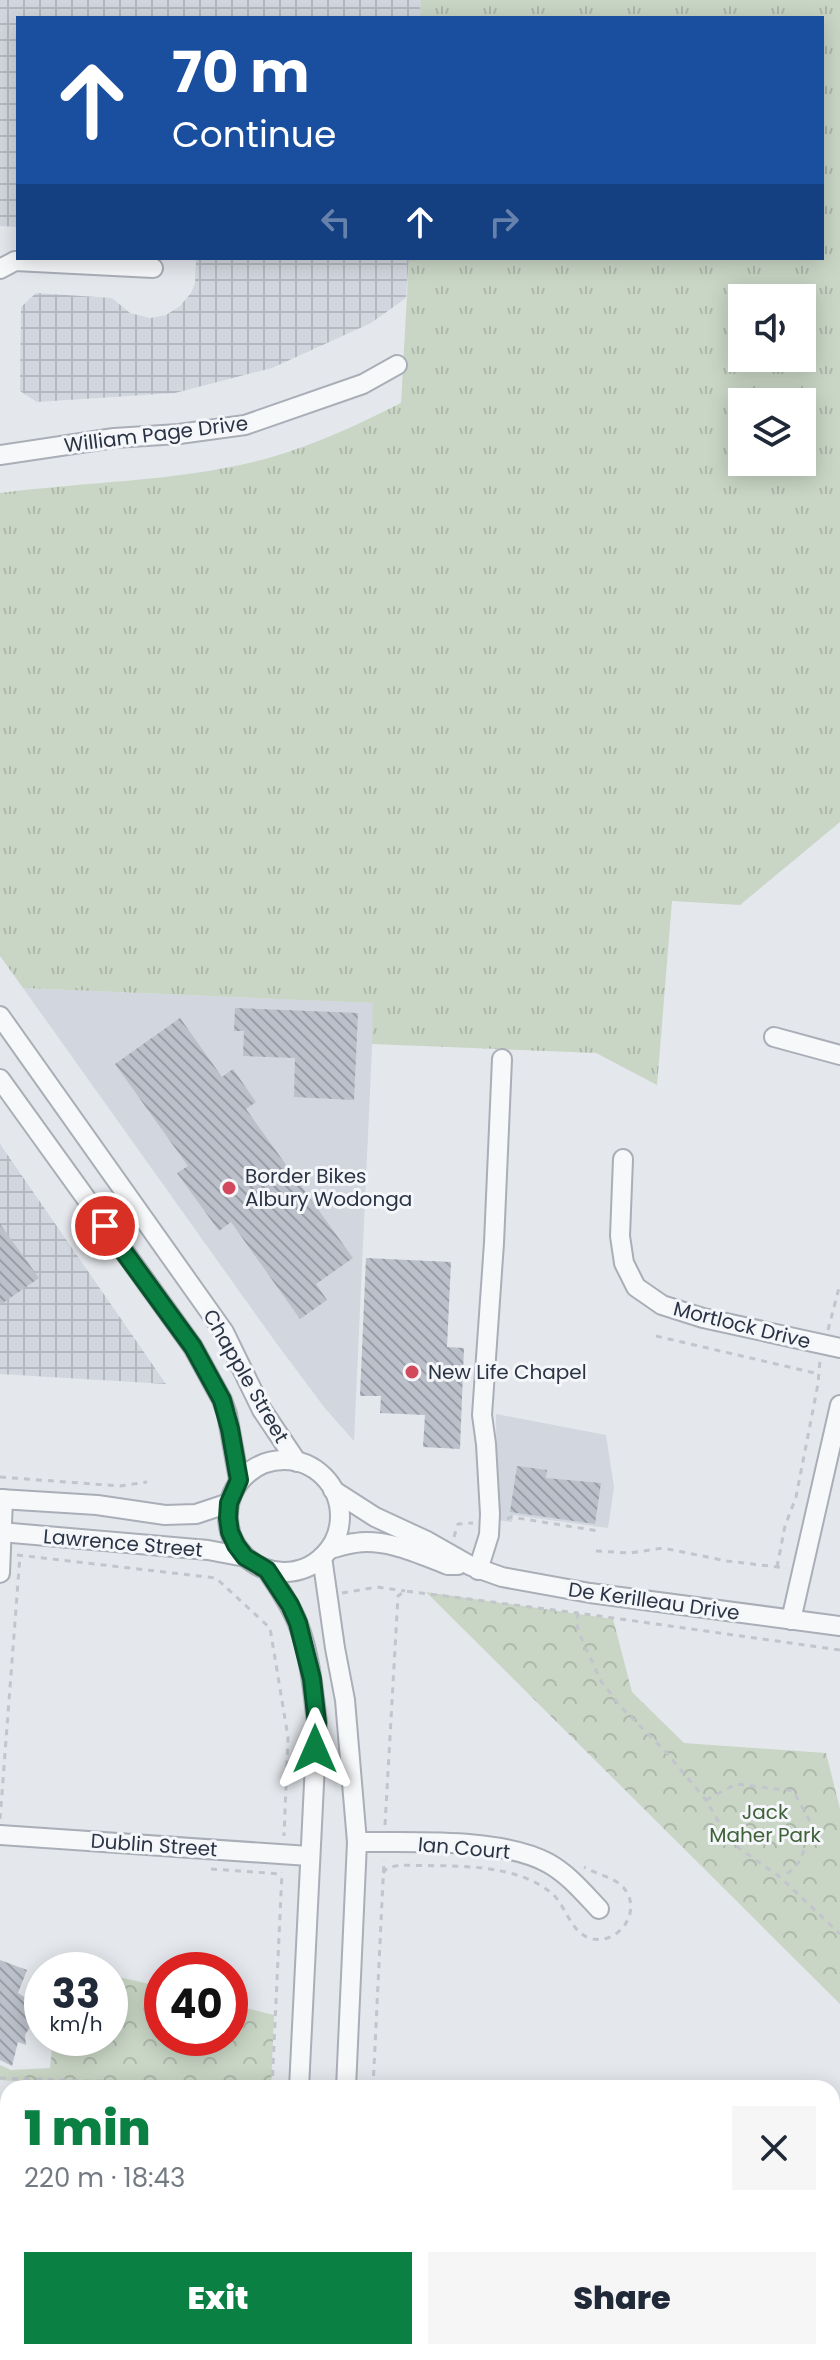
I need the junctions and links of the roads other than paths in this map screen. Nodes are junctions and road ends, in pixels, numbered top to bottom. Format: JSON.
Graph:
{"nodes":[{"id":1,"x":153,"y":268,"type":"dead end"},
{"id":2,"x":0,"y":269,"type":"edge"},
{"id":3,"x":397,"y":365,"type":"dead end"},
{"id":4,"x":0,"y":455,"type":"edge"},
{"id":5,"x":0,"y":1016,"type":"edge"},
{"id":6,"x":774,"y":1037,"type":"dead end"},
{"id":7,"x":840,"y":1055,"type":"edge"},
{"id":8,"x":502,"y":1059,"type":"dead end"},
{"id":9,"x":0,"y":1079,"type":"edge"},
{"id":10,"x":623,"y":1159,"type":"dead end"},
{"id":11,"x":831,"y":1346,"type":"edge"},
{"id":12,"x":840,"y":1405,"type":"edge"},
{"id":13,"x":297,"y":1462,"type":"junction"},
{"id":14,"x":239,"y":1480,"type":"junction"},
{"id":15,"x":333,"y":1490,"type":"junction"},
{"id":16,"x":2,"y":1499,"type":"edge"},
{"id":17,"x":229,"y":1503,"type":"junction"},
{"id":18,"x":1,"y":1532,"type":"edge"},
{"id":19,"x":326,"y":1553,"type":"junction"},
{"id":20,"x":245,"y":1557,"type":"junction"},
{"id":21,"x":1,"y":1563,"type":"edge"},
{"id":22,"x":474,"y":1568,"type":"junction"},
{"id":23,"x":267,"y":1570,"type":"junction"},
{"id":24,"x":791,"y":1620,"type":"junction"},
{"id":25,"x":840,"y":1626,"type":"edge"},
{"id":26,"x":0,"y":1835,"type":"edge"},
{"id":27,"x":357,"y":1842,"type":"junction"},
{"id":28,"x":309,"y":1856,"type":"junction"},
{"id":29,"x":599,"y":1909,"type":"dead end"},
{"id":30,"x":299,"y":2080,"type":"edge"},
{"id":31,"x":346,"y":2080,"type":"edge"}],
"edges":[{"from":1,"to":2,"type":"street"},
{"from":3,"to":4,"type":"street","name":"William Page Drive"},
{"from":5,"to":13,"type":"street","name":"Chapple Street"},
{"from":6,"to":7,"type":"street"},
{"from":8,"to":22,"type":"street"},
{"from":9,"to":14,"type":"street","name":"Chapple Street"},
{"from":10,"to":11,"type":"street","name":"Mortlock Drive"},
{"from":12,"to":24,"type":"street"},
{"from":13,"to":14,"type":"street"},
{"from":13,"to":15,"type":"street"},
{"from":14,"to":17,"type":"street"},
{"from":15,"to":19,"type":"street"},
{"from":15,"to":22,"type":"street","name":"De Kerilleau Drive"},
{"from":16,"to":17,"type":"street","name":"Lawrence Street"},
{"from":16,"to":18,"type":"street"},
{"from":17,"to":20,"type":"street"},
{"from":18,"to":20,"type":"street","name":"Lawrence Street"},
{"from":18,"to":21,"type":"street"},
{"from":19,"to":22,"type":"street","name":"De Kerilleau Drive"},
{"from":19,"to":23,"type":"street"},
{"from":19,"to":27,"type":"street"},
{"from":20,"to":23,"type":"street"},
{"from":22,"to":24,"type":"street","name":"De Kerilleau Drive"},
{"from":23,"to":28,"type":"street"},
{"from":24,"to":25,"type":"street","name":"De Kerilleau Drive"},
{"from":26,"to":28,"type":"street","name":"Dublin Street"},
{"from":27,"to":29,"type":"street","name":"Ian Court"},
{"from":27,"to":31,"type":"street"},
{"from":28,"to":30,"type":"street"}]}
